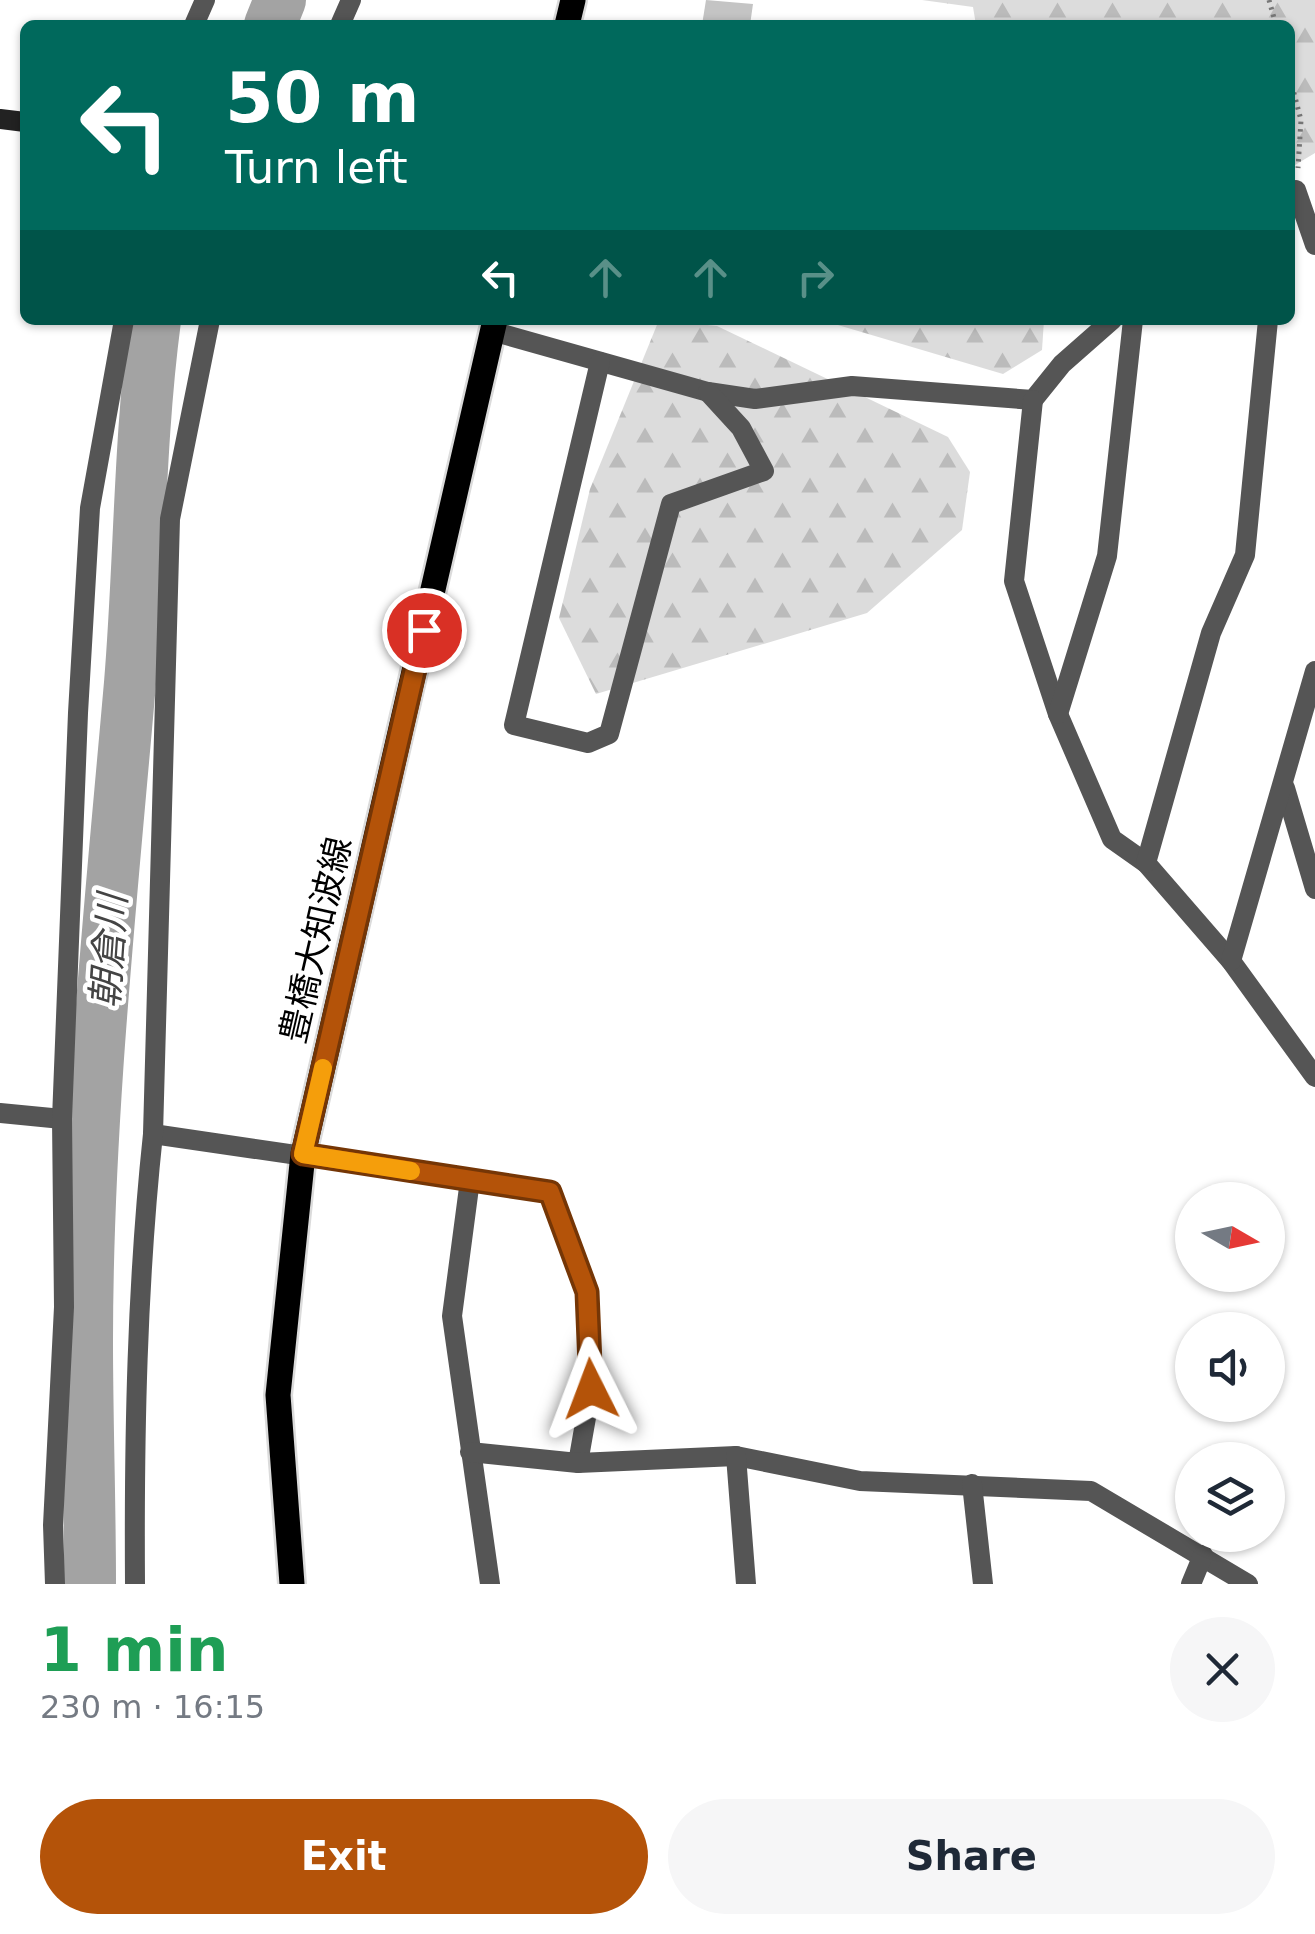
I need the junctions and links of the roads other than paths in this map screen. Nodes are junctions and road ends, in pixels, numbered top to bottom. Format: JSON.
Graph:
{"nodes":[{"id":1,"x":1295,"y":197,"type":"edge"},
{"id":2,"x":1315,"y":246,"type":"edge"},
{"id":3,"x":123,"y":325,"type":"edge"},
{"id":4,"x":209,"y":325,"type":"edge"},
{"id":5,"x":1106,"y":325,"type":"edge"},
{"id":6,"x":1131,"y":325,"type":"edge"},
{"id":7,"x":1268,"y":325,"type":"edge"},
{"id":8,"x":494,"y":326,"type":"edge"},
{"id":9,"x":600,"y":362,"type":"junction"},
{"id":10,"x":708,"y":392,"type":"junction"},
{"id":11,"x":1033,"y":400,"type":"junction"},
{"id":12,"x":1315,"y":671,"type":"edge"},
{"id":13,"x":1058,"y":714,"type":"junction"},
{"id":14,"x":1284,"y":786,"type":"junction"},
{"id":15,"x":1146,"y":863,"type":"junction"},
{"id":16,"x":1315,"y":889,"type":"edge"},
{"id":17,"x":1231,"y":961,"type":"junction"},
{"id":18,"x":1315,"y":1077,"type":"edge"},
{"id":19,"x":0,"y":1112,"type":"edge"},
{"id":20,"x":62,"y":1120,"type":"junction"},
{"id":21,"x":153,"y":1134,"type":"junction"},
{"id":22,"x":303,"y":1154,"type":"junction"},
{"id":23,"x":470,"y":1180,"type":"junction"},
{"id":24,"x":470,"y":1452,"type":"junction"},
{"id":25,"x":736,"y":1456,"type":"junction"},
{"id":26,"x":578,"y":1462,"type":"junction"},
{"id":27,"x":972,"y":1484,"type":"junction"},
{"id":28,"x":1203,"y":1556,"type":"junction"},
{"id":29,"x":55,"y":1584,"type":"edge"},
{"id":30,"x":135,"y":1584,"type":"edge"},
{"id":31,"x":292,"y":1584,"type":"edge"},
{"id":32,"x":490,"y":1584,"type":"edge"},
{"id":33,"x":746,"y":1584,"type":"edge"},
{"id":34,"x":983,"y":1584,"type":"edge"},
{"id":35,"x":1190,"y":1584,"type":"edge"},
{"id":36,"x":1248,"y":1584,"type":"edge"}],
"edges":[{"from":1,"to":2,"type":"street"},
{"from":3,"to":20,"type":"street"},
{"from":4,"to":21,"type":"street"},
{"from":5,"to":11,"type":"street"},
{"from":6,"to":13,"type":"street"},
{"from":7,"to":15,"type":"street"},
{"from":8,"to":9,"type":"street"},
{"from":8,"to":22,"type":"main road","name":"豊橋大知波線"},
{"from":9,"to":10,"type":"street"},
{"from":9,"to":10,"type":"street"},
{"from":10,"to":11,"type":"street"},
{"from":11,"to":13,"type":"street"},
{"from":12,"to":14,"type":"street"},
{"from":13,"to":15,"type":"street"},
{"from":14,"to":16,"type":"street"},
{"from":14,"to":17,"type":"street"},
{"from":15,"to":17,"type":"street"},
{"from":17,"to":18,"type":"street"},
{"from":19,"to":20,"type":"street"},
{"from":20,"to":29,"type":"street"},
{"from":21,"to":22,"type":"street"},
{"from":21,"to":30,"type":"street"},
{"from":22,"to":23,"type":"street"},
{"from":22,"to":31,"type":"main road","name":"豊橋大知波線"},
{"from":23,"to":24,"type":"street"},
{"from":23,"to":26,"type":"street"},
{"from":24,"to":26,"type":"street"},
{"from":24,"to":32,"type":"street"},
{"from":25,"to":26,"type":"street"},
{"from":25,"to":27,"type":"street"},
{"from":25,"to":33,"type":"street"},
{"from":27,"to":28,"type":"street"},
{"from":27,"to":34,"type":"street"},
{"from":28,"to":35,"type":"street"},
{"from":28,"to":36,"type":"street"}]}
